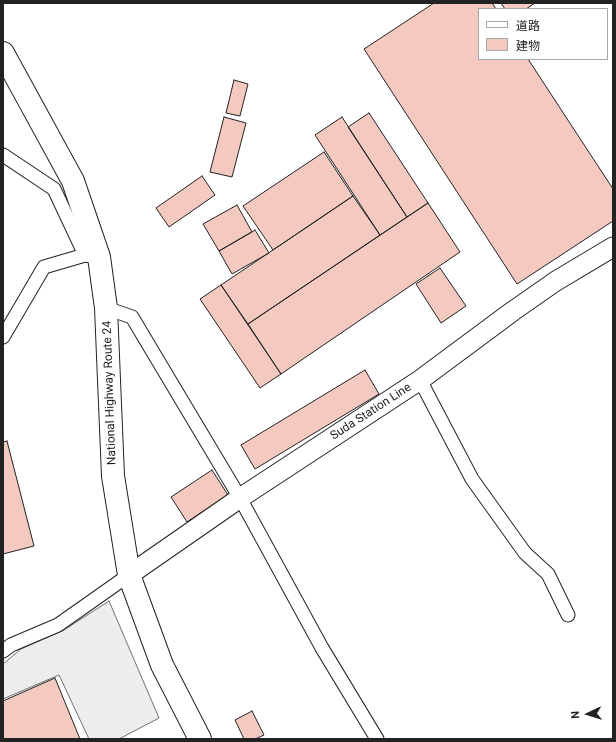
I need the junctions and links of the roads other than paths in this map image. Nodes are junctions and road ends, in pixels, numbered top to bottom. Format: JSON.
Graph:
{"nodes":[{"id":1,"x":3,"y":53,"type":"edge"},
{"id":2,"x":3,"y":155,"type":"edge"},
{"id":3,"x":613,"y":247,"type":"edge"},
{"id":4,"x":92,"y":256,"type":"junction"},
{"id":5,"x":106,"y":308,"type":"junction"},
{"id":6,"x":3,"y":337,"type":"edge"},
{"id":7,"x":420,"y":380,"type":"junction"},
{"id":8,"x":240,"y":498,"type":"junction"},
{"id":9,"x":129,"y":575,"type":"junction"},
{"id":10,"x":568,"y":615,"type":"dead end"},
{"id":11,"x":3,"y":651,"type":"edge"},
{"id":12,"x":200,"y":739,"type":"edge"},
{"id":13,"x":377,"y":739,"type":"edge"}],
"edges":[{"from":1,"to":4,"type":"highway","name":"National Highway Route 24"},
{"from":2,"to":4,"type":"street"},
{"from":3,"to":7,"type":"main road","name":"Suda Station Line"},
{"from":4,"to":5,"type":"highway","name":"National Highway Route 24"},
{"from":4,"to":6,"type":"street"},
{"from":5,"to":8,"type":"street"},
{"from":5,"to":9,"type":"highway","name":"National Highway Route 24"},
{"from":7,"to":8,"type":"main road","name":"Suda Station Line"},
{"from":7,"to":10,"type":"street"},
{"from":8,"to":9,"type":"main road","name":"Suda Station Line"},
{"from":8,"to":13,"type":"street"},
{"from":9,"to":11,"type":"street"},
{"from":9,"to":12,"type":"highway","name":"National Highway Route 24"}]}
